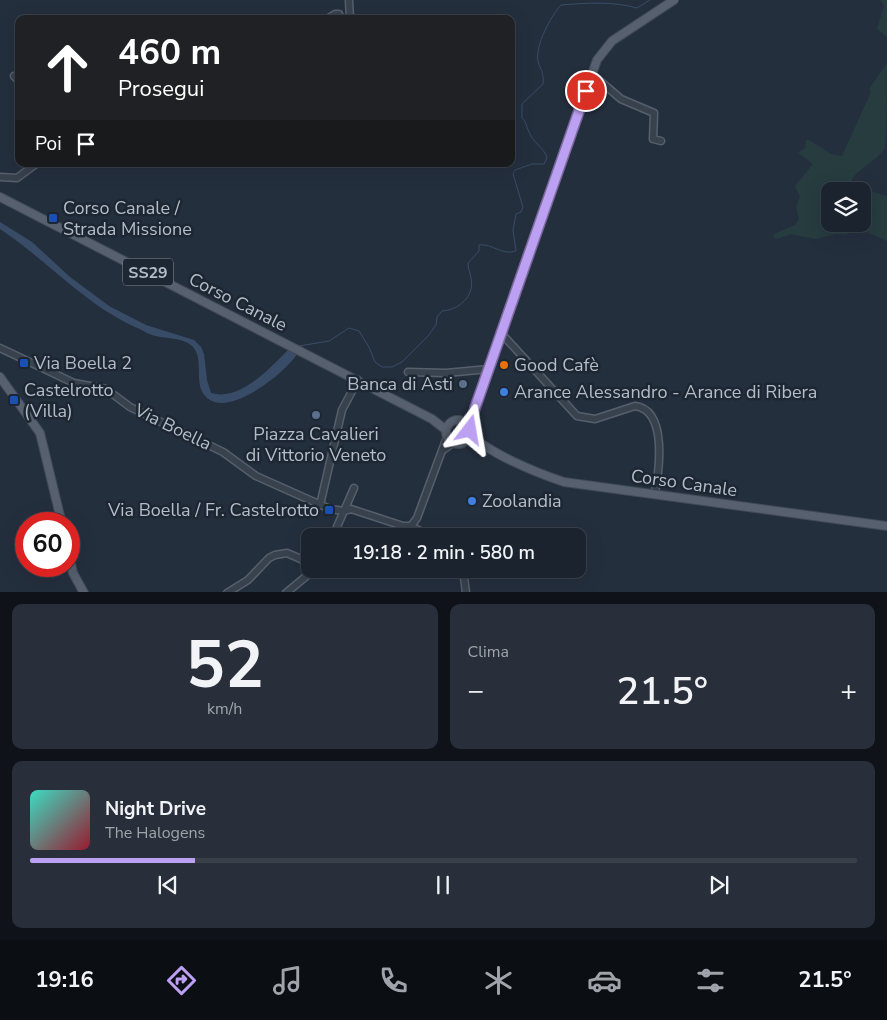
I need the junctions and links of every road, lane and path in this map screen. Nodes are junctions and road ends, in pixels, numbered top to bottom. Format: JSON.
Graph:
{"nodes":[{"id":1,"x":349,"y":0,"type":"edge"},
{"id":2,"x":674,"y":0,"type":"edge"},
{"id":3,"x":350,"y":15,"type":"edge"},
{"id":4,"x":592,"y":74,"type":"junction"},
{"id":5,"x":661,"y":141,"type":"dead end"},
{"id":6,"x":32,"y":167,"type":"edge"},
{"id":7,"x":1,"y":178,"type":"edge"},
{"id":8,"x":1,"y":197,"type":"edge"},
{"id":9,"x":501,"y":333,"type":"junction"},
{"id":10,"x":0,"y":348,"type":"edge"},
{"id":11,"x":489,"y":369,"type":"junction"},
{"id":12,"x":408,"y":372,"type":"dead end"},
{"id":13,"x":0,"y":377,"type":"edge"},
{"id":14,"x":358,"y":380,"type":"junction"},
{"id":15,"x":475,"y":408,"type":"junction"},
{"id":16,"x":462,"y":421,"type":"junction"},
{"id":17,"x":469,"y":430,"type":"junction"},
{"id":18,"x":449,"y":433,"type":"junction"},
{"id":19,"x":464,"y":442,"type":"junction"},
{"id":20,"x":484,"y":445,"type":"junction"},
{"id":21,"x":354,"y":488,"type":"dead end"},
{"id":22,"x":655,"y":493,"type":"junction"},
{"id":23,"x":320,"y":505,"type":"junction"},
{"id":24,"x":344,"y":511,"type":"junction"},
{"id":25,"x":59,"y":512,"type":"edge"},
{"id":26,"x":411,"y":526,"type":"junction"},
{"id":27,"x":887,"y":526,"type":"edge"},
{"id":28,"x":337,"y":528,"type":"edge"},
{"id":29,"x":415,"y":528,"type":"edge"},
{"id":30,"x":301,"y":559,"type":"edge"},
{"id":31,"x":75,"y":577,"type":"edge"},
{"id":32,"x":304,"y":578,"type":"edge"},
{"id":33,"x":464,"y":578,"type":"edge"},
{"id":34,"x":84,"y":592,"type":"edge"},
{"id":35,"x":227,"y":592,"type":"edge"},
{"id":36,"x":286,"y":592,"type":"edge"},
{"id":37,"x":466,"y":592,"type":"edge"}],
"edges":[{"from":1,"to":3,"type":"street"},
{"from":2,"to":4,"type":"main road"},
{"from":4,"to":5,"type":"street"},
{"from":4,"to":9,"type":"main road"},
{"from":6,"to":7,"type":"street"},
{"from":8,"to":14,"type":"main road","name":"Corso Canale","number":"SS29"},
{"from":9,"to":11,"type":"main road"},
{"from":9,"to":22,"type":"street"},
{"from":10,"to":23,"type":"street","name":"Via Boella"},
{"from":11,"to":12,"type":"street"},
{"from":11,"to":15,"type":"main road"},
{"from":13,"to":25,"type":"main road"},
{"from":14,"to":18,"type":"main road","name":"Corso Canale","number":"SS29"},
{"from":14,"to":23,"type":"street"},
{"from":15,"to":16,"type":"main road"},
{"from":15,"to":17,"type":"main road"},
{"from":16,"to":17,"type":"main road","name":"Corso Canale"},
{"from":16,"to":18,"type":"main road"},
{"from":17,"to":19,"type":"main road"},
{"from":17,"to":20,"type":"main road","name":"Corso Canale"},
{"from":18,"to":19,"type":"main road","name":"Corso Canale"},
{"from":18,"to":26,"type":"street"},
{"from":19,"to":20,"type":"main road","name":"Corso Canale"},
{"from":20,"to":22,"type":"main road","name":"Corso Canale"},
{"from":21,"to":24,"type":"street"},
{"from":22,"to":27,"type":"main road","name":"Corso Canale"},
{"from":23,"to":24,"type":"street","name":"Via Boella"},
{"from":24,"to":26,"type":"street","name":"Via Boella"},
{"from":24,"to":28,"type":"street"},
{"from":26,"to":29,"type":"street","name":"Via Boella"},
{"from":30,"to":35,"type":"street"},
{"from":31,"to":34,"type":"main road"},
{"from":32,"to":36,"type":"street"},
{"from":33,"to":37,"type":"street"}]}
